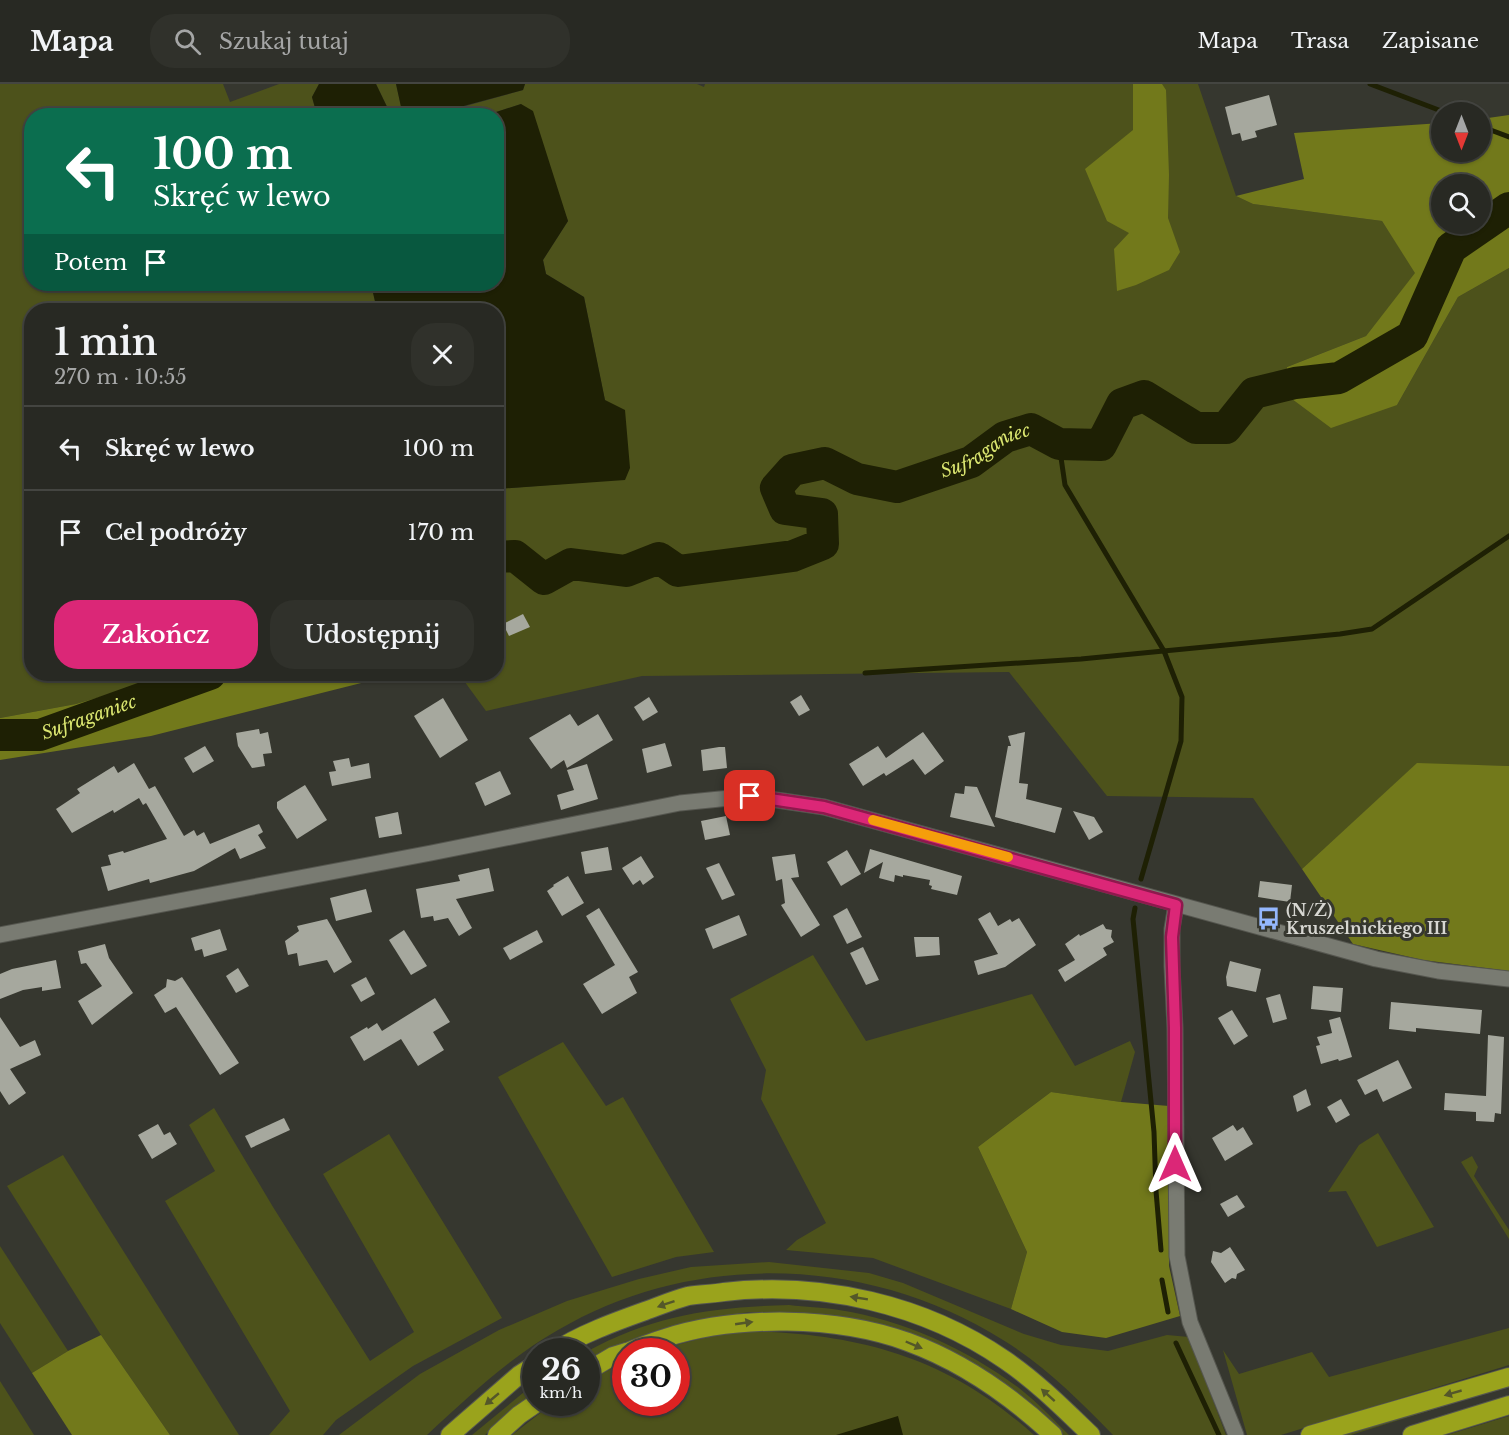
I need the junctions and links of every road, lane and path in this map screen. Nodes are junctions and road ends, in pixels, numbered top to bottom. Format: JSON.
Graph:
{"nodes":[{"id":1,"x":1176,"y":905,"type":"junction"},
{"id":2,"x":0,"y":935,"type":"edge"},
{"id":3,"x":1509,"y":979,"type":"edge"},
{"id":4,"x":582,"y":1338,"type":"edge"},
{"id":5,"x":664,"y":1338,"type":"edge"},
{"id":6,"x":522,"y":1373,"type":"edge"},
{"id":7,"x":1509,"y":1377,"type":"edge"},
{"id":8,"x":1509,"y":1404,"type":"edge"},
{"id":9,"x":522,"y":1413,"type":"edge"},
{"id":10,"x":450,"y":1435,"type":"edge"},
{"id":11,"x":497,"y":1435,"type":"edge"},
{"id":12,"x":1053,"y":1435,"type":"edge"},
{"id":13,"x":1091,"y":1435,"type":"edge"},
{"id":14,"x":1236,"y":1435,"type":"edge"},
{"id":15,"x":1310,"y":1435,"type":"edge"},
{"id":16,"x":1412,"y":1435,"type":"edge"}],
"edges":[{"from":1,"to":2,"type":"street"},
{"from":1,"to":3,"type":"street"},
{"from":1,"to":14,"type":"street"},
{"from":13,"to":4,"type":"highway","one_way":true},
{"from":5,"to":12,"type":"highway","one_way":true},
{"from":6,"to":10,"type":"highway","one_way":true},
{"from":7,"to":15,"type":"highway","one_way":true},
{"from":8,"to":16,"type":"highway"},
{"from":9,"to":11,"type":"highway"}]}
